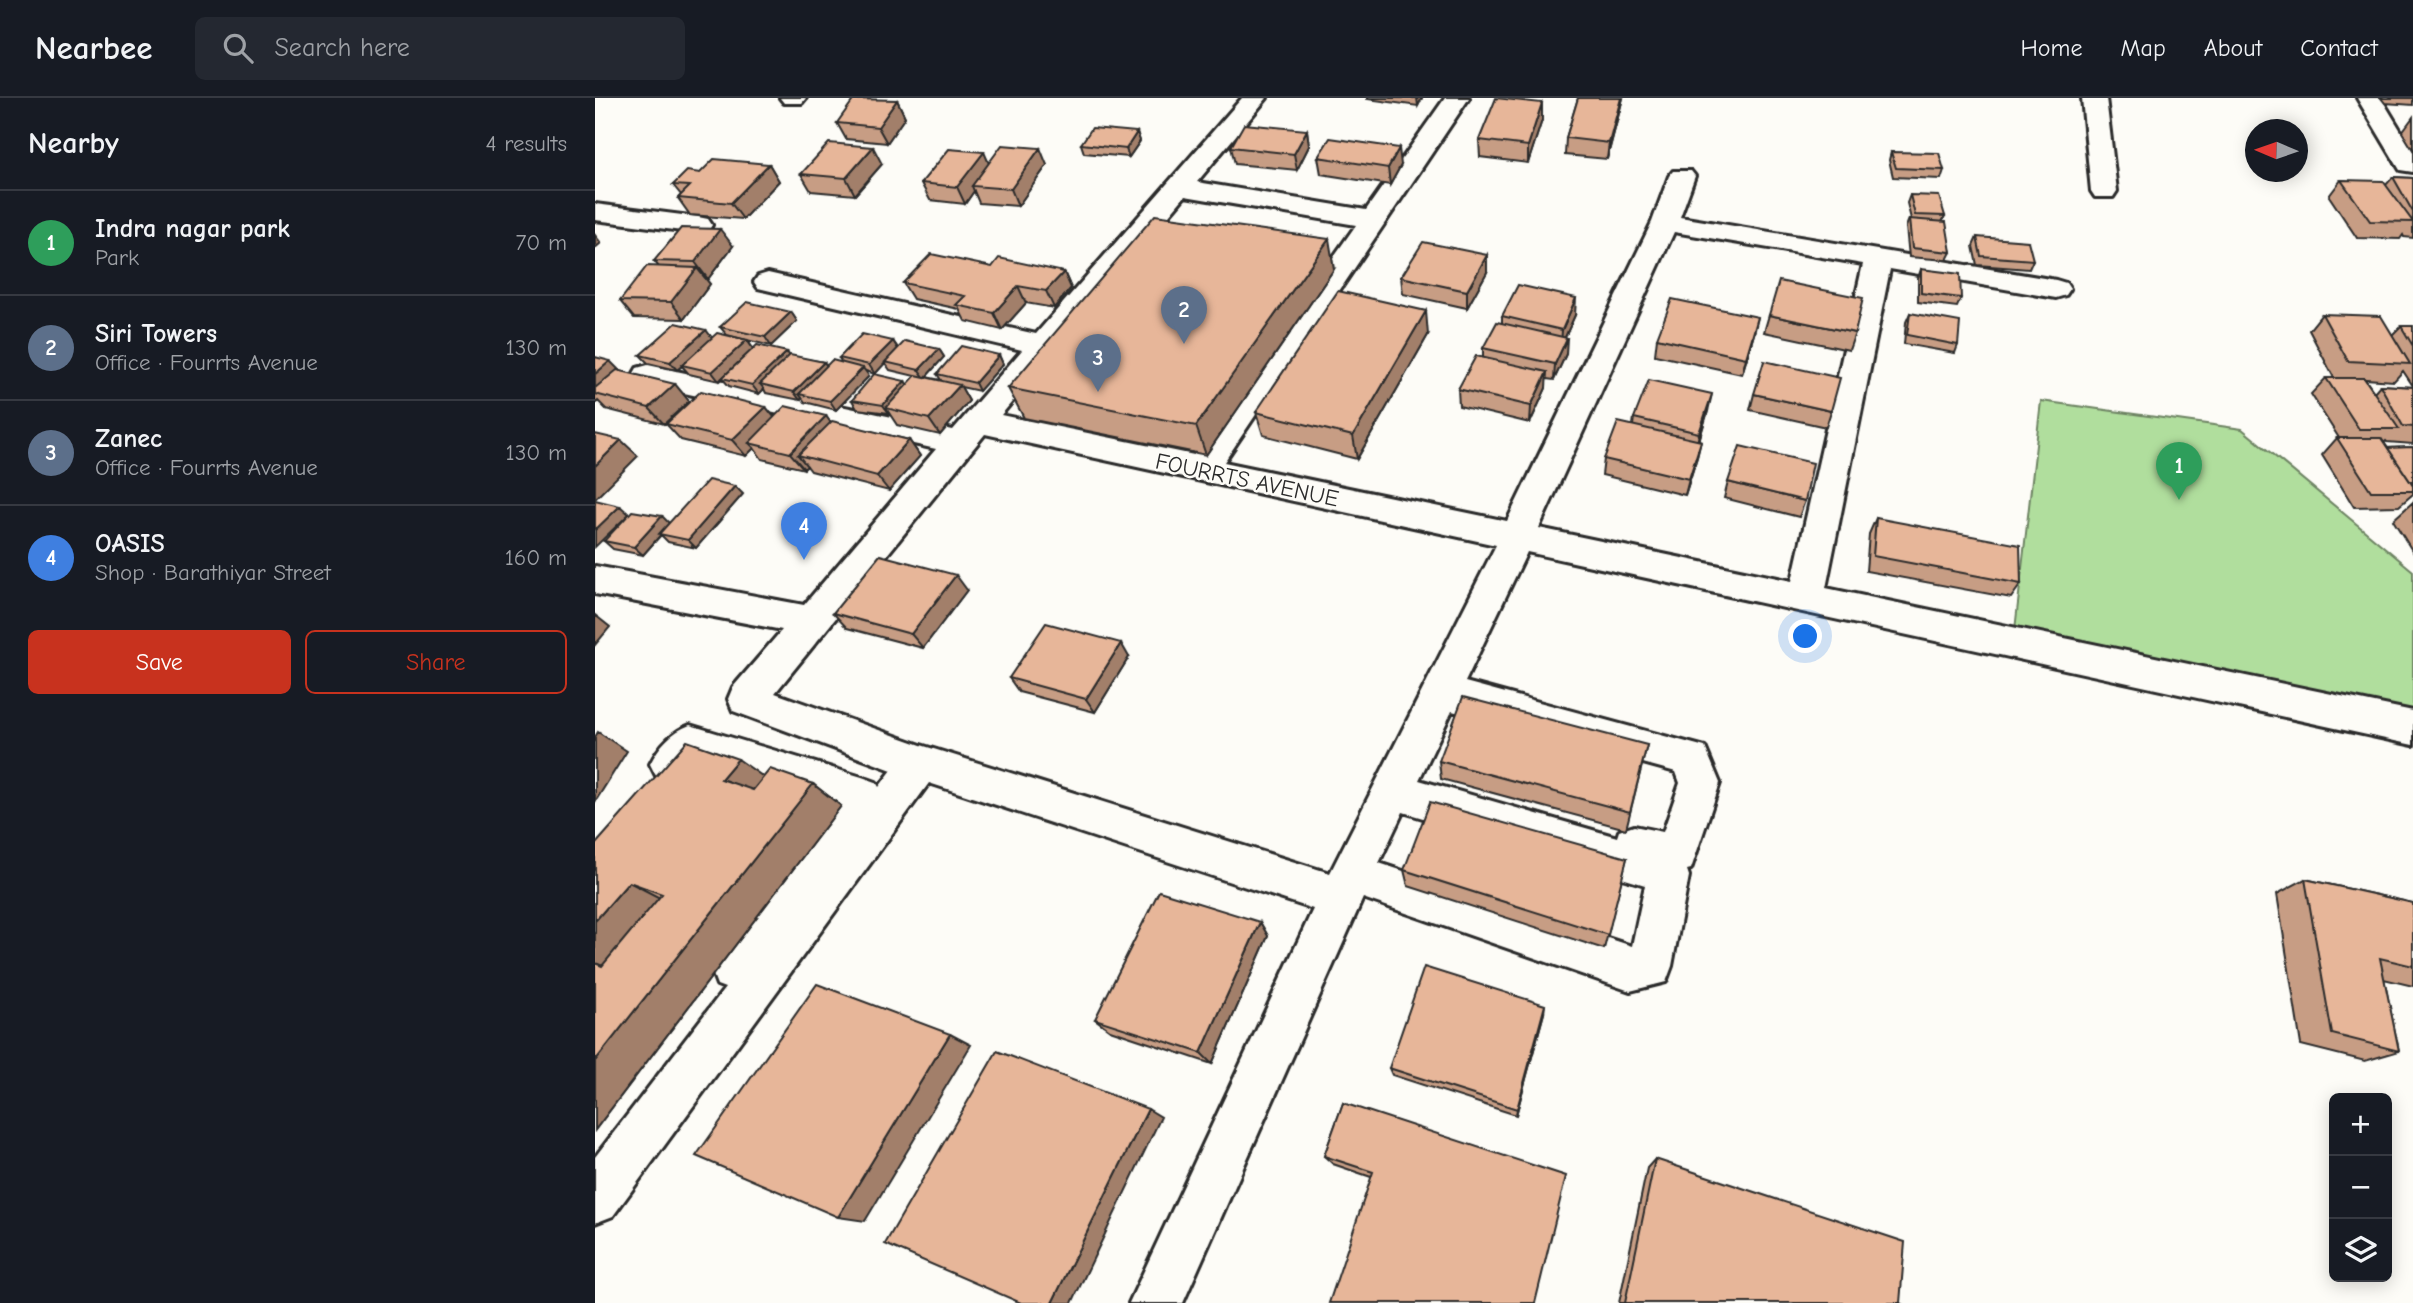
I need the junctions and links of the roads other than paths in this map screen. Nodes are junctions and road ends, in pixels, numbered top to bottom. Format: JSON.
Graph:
{"nodes":[{"id":1,"x":1255,"y":98,"type":"edge"},
{"id":2,"x":1457,"y":98,"type":"edge"},
{"id":3,"x":2094,"y":98,"type":"edge"},
{"id":4,"x":2369,"y":98,"type":"edge"},
{"id":5,"x":2409,"y":165,"type":"dead end"},
{"id":6,"x":1682,"y":176,"type":"dead end"},
{"id":7,"x":1179,"y":187,"type":"junction"},
{"id":8,"x":2104,"y":191,"type":"dead end"},
{"id":9,"x":595,"y":212,"type":"edge"},
{"id":10,"x":1375,"y":220,"type":"junction"},
{"id":11,"x":1665,"y":222,"type":"junction"},
{"id":12,"x":698,"y":225,"type":"edge"},
{"id":13,"x":1878,"y":258,"type":"junction"},
{"id":14,"x":768,"y":282,"type":"dead end"},
{"id":15,"x":2056,"y":289,"type":"dead end"},
{"id":16,"x":1043,"y":345,"type":"junction"},
{"id":17,"x":648,"y":375,"type":"edge"},
{"id":18,"x":969,"y":432,"type":"junction"},
{"id":19,"x":1201,"y":470,"type":"junction"},
{"id":20,"x":1516,"y":539,"type":"junction"},
{"id":21,"x":595,"y":580,"type":"edge"},
{"id":22,"x":1806,"y":599,"type":"junction"},
{"id":23,"x":812,"y":621,"type":"junction"},
{"id":24,"x":1442,"y":692,"type":"junction"},
{"id":25,"x":2413,"y":728,"type":"edge"},
{"id":26,"x":921,"y":763,"type":"junction"},
{"id":27,"x":1397,"y":783,"type":"junction"},
{"id":28,"x":644,"y":794,"type":"edge"},
{"id":29,"x":1346,"y":885,"type":"junction"},
{"id":30,"x":595,"y":1157,"type":"edge"},
{"id":31,"x":595,"y":1198,"type":"edge"},
{"id":32,"x":1156,"y":1303,"type":"edge"}],
"edges":[{"from":1,"to":7,"type":"street"},
{"from":2,"to":10,"type":"street"},
{"from":3,"to":8,"type":"street"},
{"from":4,"to":5,"type":"street"},
{"from":6,"to":11,"type":"street"},
{"from":7,"to":10,"type":"street"},
{"from":7,"to":16,"type":"street"},
{"from":9,"to":12,"type":"street"},
{"from":10,"to":19,"type":"street"},
{"from":11,"to":13,"type":"street"},
{"from":11,"to":20,"type":"street"},
{"from":13,"to":15,"type":"street"},
{"from":13,"to":22,"type":"street"},
{"from":14,"to":16,"type":"street"},
{"from":16,"to":18,"type":"street"},
{"from":17,"to":18,"type":"street","name":"FOURRTS AVENUE"},
{"from":18,"to":19,"type":"street","name":"FOURRTS AVENUE"},
{"from":18,"to":23,"type":"street"},
{"from":19,"to":20,"type":"street","name":"FOURRTS AVENUE"},
{"from":20,"to":22,"type":"street","name":"FOURRTS AVENUE"},
{"from":20,"to":24,"type":"street"},
{"from":21,"to":23,"type":"street"},
{"from":22,"to":25,"type":"street","name":"FOURRTS AVENUE"},
{"from":23,"to":26,"type":"street"},
{"from":24,"to":27,"type":"street"},
{"from":24,"to":27,"type":"street"},
{"from":26,"to":29,"type":"street"},
{"from":26,"to":31,"type":"street"},
{"from":27,"to":29,"type":"street"},
{"from":27,"to":29,"type":"street"},
{"from":28,"to":30,"type":"street"},
{"from":29,"to":32,"type":"street"}]}
